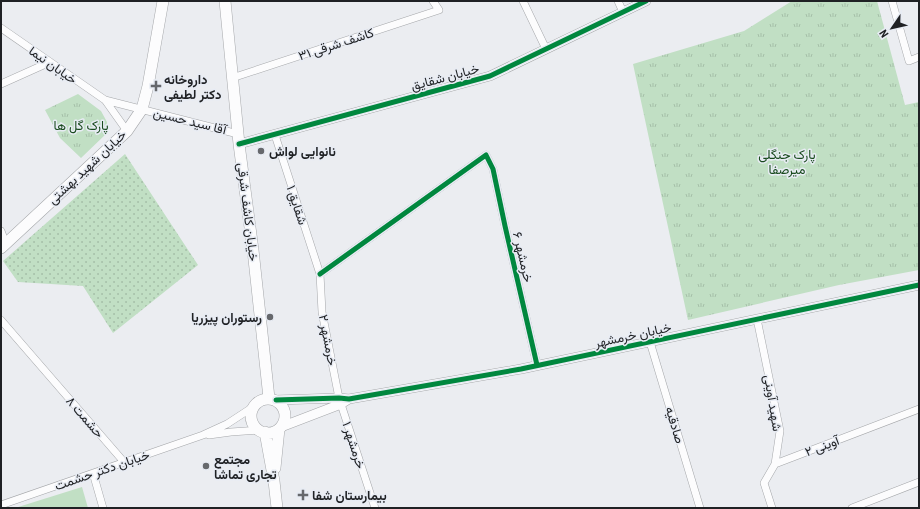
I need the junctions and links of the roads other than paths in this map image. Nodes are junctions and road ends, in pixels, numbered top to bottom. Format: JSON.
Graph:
{"nodes":[{"id":1,"x":164,"y":1,"type":"edge"},
{"id":2,"x":433,"y":1,"type":"edge"},
{"id":3,"x":523,"y":1,"type":"edge"},
{"id":4,"x":618,"y":1,"type":"edge"},
{"id":5,"x":646,"y":1,"type":"edge"},
{"id":6,"x":892,"y":1,"type":"edge"},
{"id":7,"x":227,"y":2,"type":"edge"},
{"id":8,"x":623,"y":12,"type":"junction"},
{"id":9,"x":1,"y":28,"type":"edge"},
{"id":10,"x":546,"y":49,"type":"junction"},
{"id":11,"x":919,"y":57,"type":"edge"},
{"id":12,"x":50,"y":62,"type":"junction"},
{"id":13,"x":232,"y":78,"type":"junction"},
{"id":14,"x":1,"y":84,"type":"edge"},
{"id":15,"x":104,"y":100,"type":"junction"},
{"id":16,"x":142,"y":109,"type":"junction"},
{"id":17,"x":127,"y":131,"type":"junction"},
{"id":18,"x":275,"y":135,"type":"junction"},
{"id":19,"x":239,"y":139,"type":"junction"},
{"id":20,"x":1,"y":231,"type":"edge"},
{"id":21,"x":4,"y":246,"type":"edge"},
{"id":22,"x":320,"y":274,"type":"junction"},
{"id":23,"x":919,"y":285,"type":"edge"},
{"id":24,"x":758,"y":319,"type":"junction"},
{"id":25,"x":1,"y":320,"type":"edge"},
{"id":26,"x":650,"y":342,"type":"junction"},
{"id":27,"x":537,"y":365,"type":"junction"},
{"id":28,"x":272,"y":399,"type":"junction"},
{"id":29,"x":340,"y":401,"type":"junction"},
{"id":30,"x":253,"y":407,"type":"junction"},
{"id":31,"x":919,"y":409,"type":"edge"},
{"id":32,"x":280,"y":428,"type":"junction"},
{"id":33,"x":262,"y":431,"type":"junction"},
{"id":34,"x":203,"y":435,"type":"junction"},
{"id":35,"x":124,"y":462,"type":"junction"},
{"id":36,"x":775,"y":464,"type":"junction"},
{"id":37,"x":93,"y":473,"type":"junction"},
{"id":38,"x":274,"y":481,"type":"junction"},
{"id":39,"x":919,"y":482,"type":"edge"},
{"id":40,"x":4,"y":504,"type":"edge"},
{"id":41,"x":103,"y":508,"type":"edge"},
{"id":42,"x":277,"y":508,"type":"edge"},
{"id":43,"x":375,"y":508,"type":"edge"},
{"id":44,"x":700,"y":508,"type":"edge"},
{"id":45,"x":772,"y":508,"type":"edge"},
{"id":46,"x":852,"y":508,"type":"edge"}],
"edges":[{"from":1,"to":16,"type":"main road","name":"خیابان شهید بهشتی"},
{"from":2,"to":13,"type":"street","name":"کاشف شرقی ۳۱"},
{"from":3,"to":10,"type":"street"},
{"from":4,"to":8,"type":"street"},
{"from":5,"to":8,"type":"street","name":"خیابان شقایق"},
{"from":6,"to":11,"type":"street"},
{"from":7,"to":13,"type":"main road","name":"خیابان کاشف شرقی"},
{"from":8,"to":10,"type":"street","name":"خیابان شقایق"},
{"from":9,"to":12,"type":"street","name":"خیابان نیما"},
{"from":10,"to":18,"type":"street","name":"خیابان شقایق"},
{"from":12,"to":14,"type":"street"},
{"from":12,"to":15,"type":"street","name":"خیابان نیما"},
{"from":13,"to":19,"type":"main road","name":"خیابان کاشف شرقی"},
{"from":15,"to":16,"type":"street","name":"خیابان نیما"},
{"from":15,"to":17,"type":"street","name":"خیابان نیما"},
{"from":16,"to":17,"type":"main road","name":"خیابان شهید بهشتی"},
{"from":16,"to":19,"type":"street","name":"آقا سید حسین"},
{"from":17,"to":21,"type":"main road","name":"خیابان شهید بهشتی"},
{"from":18,"to":19,"type":"street","name":"خیابان شقایق"},
{"from":18,"to":22,"type":"street","name":"شقایق ۱"},
{"from":19,"to":28,"type":"main road","name":"خیابان کاشف شرقی"},
{"from":20,"to":21,"type":"street"},
{"from":22,"to":27,"type":"street","name":"خرمشهر ۶"},
{"from":22,"to":29,"type":"street","name":"خرمشهر ۲"},
{"from":23,"to":24,"type":"street","name":"خیابان خرمشهر"},
{"from":24,"to":26,"type":"street","name":"خیابان خرمشهر"},
{"from":24,"to":36,"type":"street","name":"شهید آوینی"},
{"from":25,"to":35,"type":"street","name":"حشمت ۸"},
{"from":26,"to":27,"type":"street","name":"خیابان خرمشهر"},
{"from":26,"to":44,"type":"street","name":"صادقیه"},
{"from":27,"to":29,"type":"street","name":"خیابان خرمشهر"},
{"from":28,"to":29,"type":"street"},
{"from":28,"to":30,"type":"main road"},
{"from":28,"to":32,"type":"main road"},
{"from":29,"to":32,"type":"street","name":"خیابان خرمشهر"},
{"from":29,"to":43,"type":"street","name":"خرمشهر ۱"},
{"from":30,"to":33,"type":"main road"},
{"from":30,"to":34,"type":"street"},
{"from":31,"to":36,"type":"street","name":"آوینی ۲"},
{"from":32,"to":33,"type":"main road"},
{"from":32,"to":38,"type":"main road"},
{"from":33,"to":34,"type":"street"},
{"from":33,"to":38,"type":"main road"},
{"from":34,"to":35,"type":"street","name":"خیابان دکتر حشمت"},
{"from":35,"to":37,"type":"street","name":"خیابان دکتر حشمت"},
{"from":36,"to":45,"type":"street","name":"شهید آوینی"},
{"from":37,"to":40,"type":"street","name":"خیابان دکتر حشمت"},
{"from":37,"to":41,"type":"street"},
{"from":38,"to":42,"type":"main road"},
{"from":39,"to":46,"type":"street"}]}
